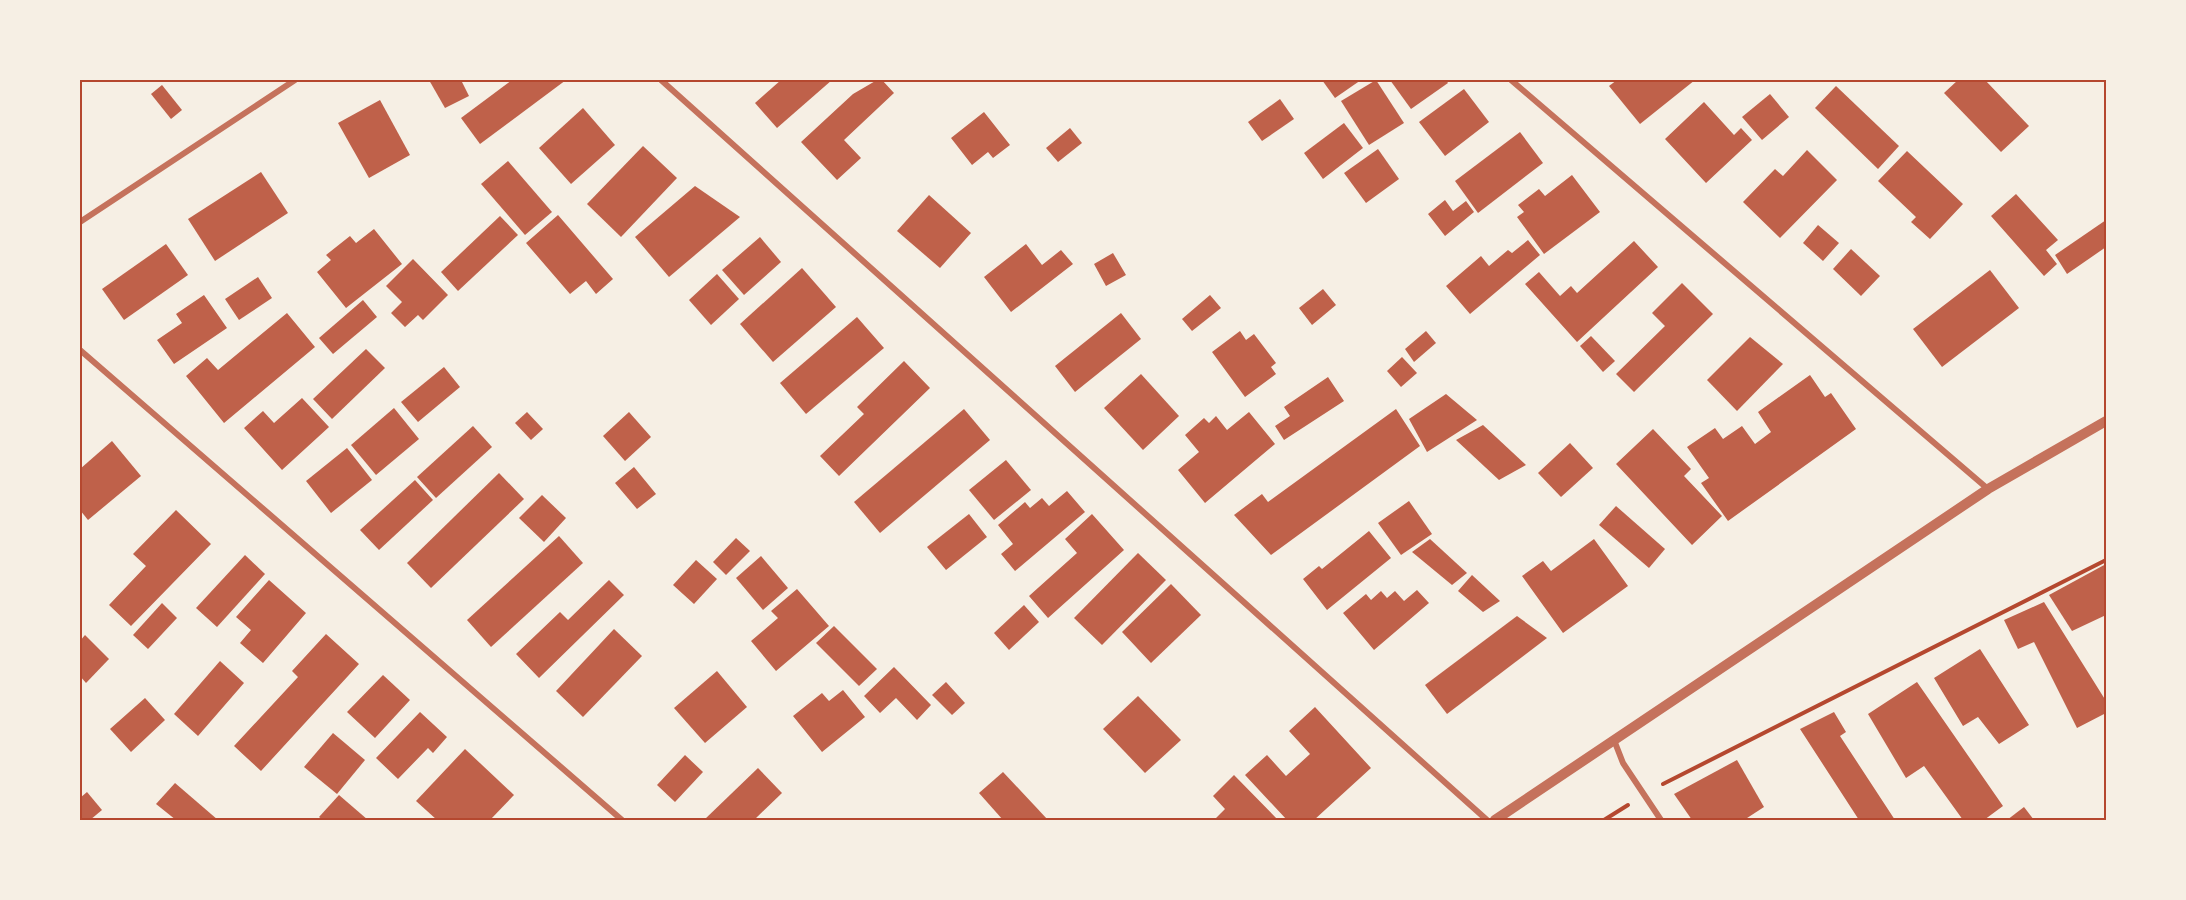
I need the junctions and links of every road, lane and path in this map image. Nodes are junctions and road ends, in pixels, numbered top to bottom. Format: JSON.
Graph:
{"nodes":[{"id":1,"x":295,"y":80,"type":"edge"},
{"id":2,"x":662,"y":80,"type":"edge"},
{"id":3,"x":1511,"y":80,"type":"edge"},
{"id":4,"x":80,"y":222,"type":"edge"},
{"id":5,"x":80,"y":350,"type":"edge"},
{"id":6,"x":2106,"y":422,"type":"edge"},
{"id":7,"x":1988,"y":489,"type":"junction"},
{"id":8,"x":2106,"y":560,"type":"edge"},
{"id":9,"x":1614,"y":740,"type":"junction"},
{"id":10,"x":1644,"y":794,"type":"junction"},
{"id":11,"x":622,"y":820,"type":"edge"},
{"id":12,"x":1487,"y":820,"type":"edge"},
{"id":13,"x":1495,"y":820,"type":"edge"},
{"id":14,"x":1604,"y":820,"type":"edge"},
{"id":15,"x":1661,"y":820,"type":"edge"}],
"edges":[{"from":1,"to":4,"type":"street"},
{"from":2,"to":12,"type":"street"},
{"from":3,"to":7,"type":"street"},
{"from":5,"to":11,"type":"street"},
{"from":6,"to":7,"type":"street"},
{"from":7,"to":9,"type":"street"},
{"from":8,"to":10,"type":"path"},
{"from":9,"to":10,"type":"street"},
{"from":9,"to":13,"type":"street"},
{"from":10,"to":14,"type":"path"},
{"from":10,"to":15,"type":"street"}]}
